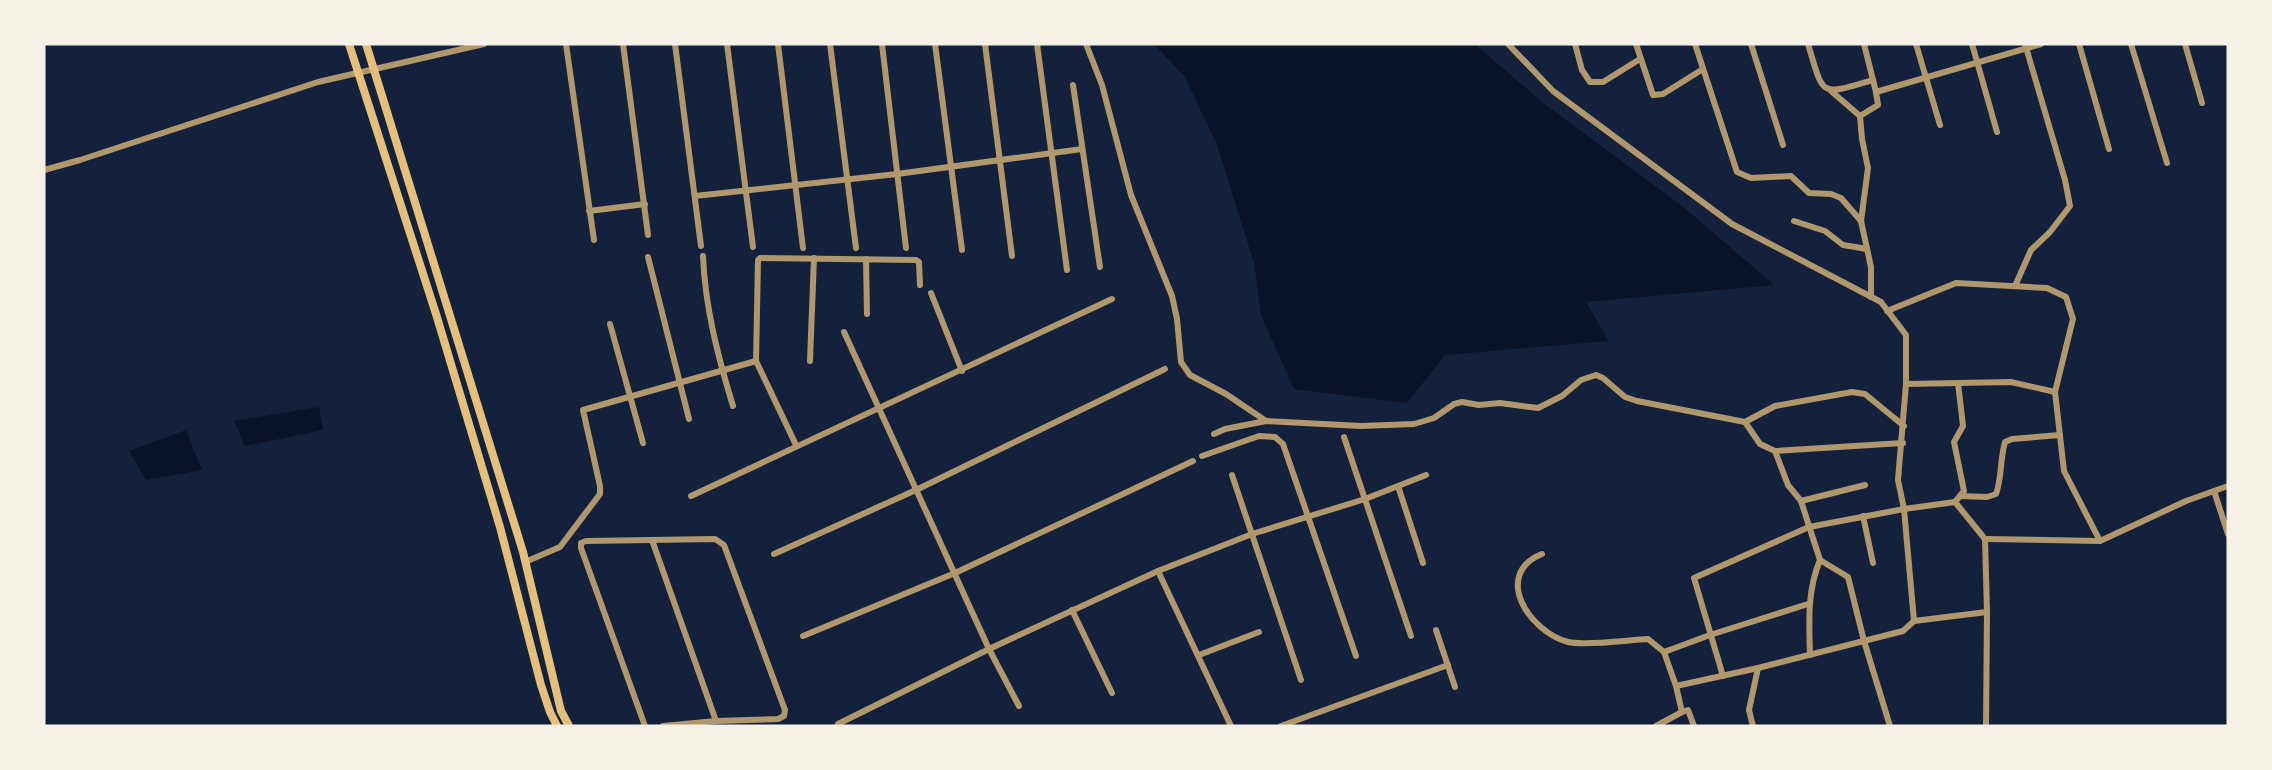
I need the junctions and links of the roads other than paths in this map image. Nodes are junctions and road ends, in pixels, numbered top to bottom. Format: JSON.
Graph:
{"nodes":[{"id":1,"x":349,"y":44,"type":"edge"},
{"id":2,"x":366,"y":44,"type":"edge"},
{"id":3,"x":484,"y":44,"type":"edge"},
{"id":4,"x":566,"y":44,"type":"edge"},
{"id":5,"x":624,"y":44,"type":"edge"},
{"id":6,"x":675,"y":44,"type":"edge"},
{"id":7,"x":727,"y":44,"type":"edge"},
{"id":8,"x":778,"y":44,"type":"edge"},
{"id":9,"x":830,"y":44,"type":"edge"},
{"id":10,"x":881,"y":44,"type":"edge"},
{"id":11,"x":934,"y":44,"type":"edge"},
{"id":12,"x":985,"y":44,"type":"edge"},
{"id":13,"x":1037,"y":44,"type":"edge"},
{"id":14,"x":1086,"y":44,"type":"edge"},
{"id":15,"x":1508,"y":44,"type":"edge"},
{"id":16,"x":1575,"y":44,"type":"edge"},
{"id":17,"x":1636,"y":44,"type":"edge"},
{"id":18,"x":1695,"y":44,"type":"edge"},
{"id":19,"x":1751,"y":44,"type":"edge"},
{"id":20,"x":1808,"y":44,"type":"edge"},
{"id":21,"x":1864,"y":44,"type":"edge"},
{"id":22,"x":1916,"y":44,"type":"edge"},
{"id":23,"x":1972,"y":44,"type":"edge"},
{"id":24,"x":2041,"y":44,"type":"edge"},
{"id":25,"x":2079,"y":44,"type":"edge"},
{"id":26,"x":2131,"y":44,"type":"edge"},
{"id":27,"x":2185,"y":44,"type":"edge"},
{"id":28,"x":2026,"y":46,"type":"edge"},
{"id":29,"x":1640,"y":59,"type":"junction"},
{"id":30,"x":1977,"y":62,"type":"junction"},
{"id":31,"x":373,"y":68,"type":"junction"},
{"id":32,"x":1703,"y":69,"type":"junction"},
{"id":33,"x":357,"y":72,"type":"junction"},
{"id":34,"x":1925,"y":77,"type":"junction"},
{"id":35,"x":1873,"y":80,"type":"junction"},
{"id":36,"x":1073,"y":85,"type":"dead end"},
{"id":37,"x":1832,"y":91,"type":"junction"},
{"id":38,"x":1876,"y":92,"type":"junction"},
{"id":39,"x":2202,"y":103,"type":"dead end"},
{"id":40,"x":1860,"y":116,"type":"junction"},
{"id":41,"x":1940,"y":125,"type":"dead end"},
{"id":42,"x":1997,"y":132,"type":"dead end"},
{"id":43,"x":1783,"y":145,"type":"dead end"},
{"id":44,"x":1082,"y":149,"type":"junction"},
{"id":45,"x":2109,"y":149,"type":"dead end"},
{"id":46,"x":1051,"y":154,"type":"junction"},
{"id":47,"x":1000,"y":161,"type":"junction"},
{"id":48,"x":2167,"y":163,"type":"dead end"},
{"id":49,"x":951,"y":167,"type":"junction"},
{"id":50,"x":44,"y":170,"type":"edge"},
{"id":51,"x":897,"y":174,"type":"junction"},
{"id":52,"x":846,"y":180,"type":"junction"},
{"id":53,"x":795,"y":186,"type":"junction"},
{"id":54,"x":746,"y":191,"type":"junction"},
{"id":55,"x":695,"y":196,"type":"junction"},
{"id":56,"x":645,"y":204,"type":"junction"},
{"id":57,"x":589,"y":211,"type":"junction"},
{"id":58,"x":1794,"y":221,"type":"dead end"},
{"id":59,"x":1861,"y":221,"type":"junction"},
{"id":60,"x":648,"y":235,"type":"dead end"},
{"id":61,"x":594,"y":240,"type":"dead end"},
{"id":62,"x":701,"y":246,"type":"dead end"},
{"id":63,"x":753,"y":247,"type":"dead end"},
{"id":64,"x":803,"y":247,"type":"dead end"},
{"id":65,"x":856,"y":248,"type":"dead end"},
{"id":66,"x":906,"y":248,"type":"dead end"},
{"id":67,"x":1867,"y":249,"type":"junction"},
{"id":68,"x":962,"y":250,"type":"dead end"},
{"id":69,"x":703,"y":256,"type":"dead end"},
{"id":70,"x":1012,"y":256,"type":"dead end"},
{"id":71,"x":648,"y":257,"type":"dead end"},
{"id":72,"x":814,"y":258,"type":"junction"},
{"id":73,"x":866,"y":259,"type":"junction"},
{"id":74,"x":1100,"y":267,"type":"dead end"},
{"id":75,"x":1067,"y":270,"type":"dead end"},
{"id":76,"x":920,"y":285,"type":"dead end"},
{"id":77,"x":2015,"y":286,"type":"junction"},
{"id":78,"x":931,"y":293,"type":"dead end"},
{"id":79,"x":1871,"y":297,"type":"junction"},
{"id":80,"x":1112,"y":299,"type":"dead end"},
{"id":81,"x":1887,"y":311,"type":"junction"},
{"id":82,"x":867,"y":314,"type":"dead end"},
{"id":83,"x":610,"y":324,"type":"dead end"},
{"id":84,"x":844,"y":332,"type":"dead end"},
{"id":85,"x":810,"y":360,"type":"dead end"},
{"id":86,"x":755,"y":361,"type":"junction"},
{"id":87,"x":1165,"y":369,"type":"dead end"},
{"id":88,"x":722,"y":370,"type":"junction"},
{"id":89,"x":962,"y":370,"type":"junction"},
{"id":90,"x":680,"y":383,"type":"junction"},
{"id":91,"x":1958,"y":383,"type":"junction"},
{"id":92,"x":1906,"y":384,"type":"junction"},
{"id":93,"x":2055,"y":392,"type":"junction"},
{"id":94,"x":629,"y":396,"type":"junction"},
{"id":95,"x":733,"y":406,"type":"dead end"},
{"id":96,"x":878,"y":409,"type":"junction"},
{"id":97,"x":689,"y":419,"type":"dead end"},
{"id":98,"x":1266,"y":421,"type":"junction"},
{"id":99,"x":1745,"y":422,"type":"junction"},
{"id":100,"x":1904,"y":426,"type":"junction"},
{"id":101,"x":1214,"y":433,"type":"dead end"},
{"id":102,"x":2060,"y":435,"type":"junction"},
{"id":103,"x":1344,"y":437,"type":"dead end"},
{"id":104,"x":643,"y":443,"type":"dead end"},
{"id":105,"x":1903,"y":443,"type":"junction"},
{"id":106,"x":796,"y":445,"type":"junction"},
{"id":107,"x":1775,"y":451,"type":"junction"},
{"id":108,"x":1202,"y":456,"type":"dead end"},
{"id":109,"x":1193,"y":461,"type":"dead end"},
{"id":110,"x":1232,"y":475,"type":"dead end"},
{"id":111,"x":1426,"y":475,"type":"dead end"},
{"id":112,"x":1865,"y":485,"type":"dead end"},
{"id":113,"x":1398,"y":486,"type":"junction"},
{"id":114,"x":2228,"y":486,"type":"edge"},
{"id":115,"x":916,"y":490,"type":"junction"},
{"id":116,"x":2214,"y":491,"type":"junction"},
{"id":117,"x":691,"y":496,"type":"dead end"},
{"id":118,"x":1365,"y":499,"type":"junction"},
{"id":119,"x":1958,"y":499,"type":"junction"},
{"id":120,"x":1801,"y":501,"type":"junction"},
{"id":121,"x":1904,"y":509,"type":"junction"},
{"id":122,"x":1863,"y":516,"type":"junction"},
{"id":123,"x":1306,"y":517,"type":"junction"},
{"id":124,"x":1809,"y":527,"type":"junction"},
{"id":125,"x":1252,"y":534,"type":"junction"},
{"id":126,"x":2228,"y":534,"type":"edge"},
{"id":127,"x":1984,"y":539,"type":"junction"},
{"id":128,"x":652,"y":540,"type":"junction"},
{"id":129,"x":2100,"y":541,"type":"junction"},
{"id":130,"x":774,"y":554,"type":"dead end"},
{"id":131,"x":1542,"y":554,"type":"dead end"},
{"id":132,"x":1821,"y":560,"type":"junction"},
{"id":133,"x":525,"y":562,"type":"junction"},
{"id":134,"x":1423,"y":563,"type":"dead end"},
{"id":135,"x":1872,"y":564,"type":"dead end"},
{"id":136,"x":1158,"y":571,"type":"junction"},
{"id":137,"x":955,"y":573,"type":"junction"},
{"id":138,"x":1808,"y":604,"type":"junction"},
{"id":139,"x":1072,"y":610,"type":"junction"},
{"id":140,"x":1987,"y":612,"type":"junction"},
{"id":141,"x":1914,"y":621,"type":"junction"},
{"id":142,"x":1436,"y":630,"type":"dead end"},
{"id":143,"x":1259,"y":632,"type":"dead end"},
{"id":144,"x":1710,"y":635,"type":"junction"},
{"id":145,"x":803,"y":636,"type":"dead end"},
{"id":146,"x":1411,"y":636,"type":"dead end"},
{"id":147,"x":1864,"y":641,"type":"junction"},
{"id":148,"x":989,"y":649,"type":"junction"},
{"id":149,"x":1664,"y":652,"type":"junction"},
{"id":150,"x":1199,"y":655,"type":"junction"},
{"id":151,"x":1810,"y":655,"type":"junction"},
{"id":152,"x":1356,"y":656,"type":"dead end"},
{"id":153,"x":1448,"y":665,"type":"junction"},
{"id":154,"x":1758,"y":668,"type":"junction"},
{"id":155,"x":1723,"y":676,"type":"junction"},
{"id":156,"x":1301,"y":680,"type":"dead end"},
{"id":157,"x":1676,"y":686,"type":"junction"},
{"id":158,"x":1455,"y":687,"type":"dead end"},
{"id":159,"x":1112,"y":693,"type":"dead end"},
{"id":160,"x":1019,"y":706,"type":"dead end"},
{"id":161,"x":1682,"y":712,"type":"junction"},
{"id":162,"x":716,"y":721,"type":"junction"},
{"id":163,"x":557,"y":726,"type":"edge"},
{"id":164,"x":569,"y":726,"type":"edge"},
{"id":165,"x":645,"y":726,"type":"edge"},
{"id":166,"x":663,"y":726,"type":"edge"},
{"id":167,"x":839,"y":726,"type":"edge"},
{"id":168,"x":1231,"y":726,"type":"edge"},
{"id":169,"x":1281,"y":726,"type":"edge"},
{"id":170,"x":1656,"y":726,"type":"edge"},
{"id":171,"x":1694,"y":726,"type":"edge"},
{"id":172,"x":1754,"y":726,"type":"edge"},
{"id":173,"x":1890,"y":726,"type":"edge"},
{"id":174,"x":1986,"y":726,"type":"edge"}],
"edges":[{"from":1,"to":33,"type":"main road"},
{"from":2,"to":31,"type":"main road"},
{"from":3,"to":31,"type":"street"},
{"from":4,"to":57,"type":"street"},
{"from":5,"to":56,"type":"street"},
{"from":6,"to":55,"type":"street"},
{"from":7,"to":54,"type":"street"},
{"from":8,"to":53,"type":"street"},
{"from":9,"to":52,"type":"street"},
{"from":10,"to":51,"type":"street"},
{"from":11,"to":49,"type":"street"},
{"from":12,"to":47,"type":"street"},
{"from":13,"to":46,"type":"street"},
{"from":14,"to":98,"type":"street"},
{"from":15,"to":79,"type":"street"},
{"from":16,"to":29,"type":"street"},
{"from":17,"to":29,"type":"street"},
{"from":18,"to":32,"type":"street"},
{"from":19,"to":43,"type":"street"},
{"from":20,"to":37,"type":"street"},
{"from":21,"to":35,"type":"street"},
{"from":22,"to":34,"type":"street"},
{"from":23,"to":30,"type":"street"},
{"from":24,"to":28,"type":"street"},
{"from":25,"to":45,"type":"street"},
{"from":26,"to":48,"type":"street"},
{"from":27,"to":39,"type":"street"},
{"from":28,"to":30,"type":"street"},
{"from":28,"to":77,"type":"street"},
{"from":29,"to":32,"type":"street"},
{"from":30,"to":34,"type":"street"},
{"from":30,"to":42,"type":"street"},
{"from":31,"to":33,"type":"street"},
{"from":31,"to":133,"type":"main road"},
{"from":32,"to":59,"type":"street"},
{"from":33,"to":50,"type":"street"},
{"from":33,"to":163,"type":"main road"},
{"from":34,"to":38,"type":"street"},
{"from":34,"to":41,"type":"street"},
{"from":35,"to":37,"type":"street"},
{"from":35,"to":38,"type":"street"},
{"from":36,"to":44,"type":"street"},
{"from":37,"to":40,"type":"street"},
{"from":38,"to":40,"type":"street"},
{"from":40,"to":59,"type":"street"},
{"from":44,"to":46,"type":"street"},
{"from":44,"to":74,"type":"street"},
{"from":46,"to":47,"type":"street"},
{"from":46,"to":75,"type":"street"},
{"from":47,"to":49,"type":"street"},
{"from":47,"to":70,"type":"street"},
{"from":49,"to":51,"type":"street"},
{"from":49,"to":68,"type":"street"},
{"from":51,"to":52,"type":"street"},
{"from":51,"to":66,"type":"street"},
{"from":52,"to":53,"type":"street"},
{"from":52,"to":65,"type":"street"},
{"from":53,"to":54,"type":"street"},
{"from":53,"to":64,"type":"street"},
{"from":54,"to":55,"type":"street"},
{"from":54,"to":63,"type":"street"},
{"from":55,"to":62,"type":"street"},
{"from":56,"to":57,"type":"street"},
{"from":56,"to":60,"type":"street"},
{"from":57,"to":61,"type":"street"},
{"from":58,"to":67,"type":"street"},
{"from":59,"to":67,"type":"street"},
{"from":67,"to":79,"type":"street"},
{"from":69,"to":88,"type":"street"},
{"from":71,"to":90,"type":"street"},
{"from":72,"to":73,"type":"street"},
{"from":72,"to":85,"type":"street"},
{"from":72,"to":86,"type":"street"},
{"from":73,"to":76,"type":"street"},
{"from":73,"to":82,"type":"street"},
{"from":77,"to":81,"type":"street"},
{"from":77,"to":93,"type":"street"},
{"from":78,"to":89,"type":"street"},
{"from":79,"to":81,"type":"street"},
{"from":80,"to":89,"type":"street"},
{"from":81,"to":92,"type":"street"},
{"from":83,"to":94,"type":"street"},
{"from":84,"to":96,"type":"street"},
{"from":86,"to":88,"type":"street"},
{"from":86,"to":106,"type":"street"},
{"from":87,"to":115,"type":"street"},
{"from":88,"to":90,"type":"street"},
{"from":88,"to":95,"type":"street"},
{"from":89,"to":96,"type":"street"},
{"from":90,"to":94,"type":"street"},
{"from":90,"to":97,"type":"street"},
{"from":91,"to":92,"type":"street"},
{"from":91,"to":93,"type":"street"},
{"from":91,"to":119,"type":"street"},
{"from":92,"to":100,"type":"street"},
{"from":93,"to":102,"type":"street"},
{"from":94,"to":104,"type":"street"},
{"from":94,"to":133,"type":"street"},
{"from":96,"to":106,"type":"street"},
{"from":96,"to":115,"type":"street"},
{"from":98,"to":99,"type":"street"},
{"from":98,"to":101,"type":"street"},
{"from":99,"to":100,"type":"street"},
{"from":99,"to":107,"type":"street"},
{"from":100,"to":105,"type":"street"},
{"from":102,"to":119,"type":"street"},
{"from":102,"to":129,"type":"street"},
{"from":103,"to":118,"type":"street"},
{"from":105,"to":107,"type":"street"},
{"from":105,"to":121,"type":"street"},
{"from":106,"to":117,"type":"street"},
{"from":107,"to":120,"type":"street"},
{"from":108,"to":123,"type":"street"},
{"from":109,"to":137,"type":"street"},
{"from":110,"to":125,"type":"street"},
{"from":111,"to":113,"type":"street"},
{"from":112,"to":120,"type":"street"},
{"from":113,"to":118,"type":"street"},
{"from":113,"to":134,"type":"street"},
{"from":114,"to":116,"type":"street"},
{"from":115,"to":130,"type":"street"},
{"from":115,"to":137,"type":"street"},
{"from":116,"to":126,"type":"street"},
{"from":116,"to":129,"type":"street"},
{"from":118,"to":123,"type":"street"},
{"from":118,"to":146,"type":"street"},
{"from":119,"to":121,"type":"street"},
{"from":119,"to":127,"type":"street"},
{"from":120,"to":124,"type":"street"},
{"from":121,"to":122,"type":"street"},
{"from":121,"to":141,"type":"street"},
{"from":122,"to":124,"type":"street"},
{"from":122,"to":135,"type":"street"},
{"from":123,"to":125,"type":"street"},
{"from":123,"to":152,"type":"street"},
{"from":124,"to":132,"type":"street"},
{"from":124,"to":144,"type":"street"},
{"from":125,"to":136,"type":"street"},
{"from":125,"to":156,"type":"street"},
{"from":127,"to":129,"type":"street"},
{"from":127,"to":140,"type":"street"},
{"from":128,"to":162,"type":"street"},
{"from":128,"to":162,"type":"street"},
{"from":128,"to":165,"type":"street"},
{"from":131,"to":149,"type":"street"},
{"from":132,"to":138,"type":"street"},
{"from":132,"to":147,"type":"street"},
{"from":133,"to":164,"type":"main road"},
{"from":136,"to":139,"type":"street"},
{"from":136,"to":150,"type":"street"},
{"from":137,"to":145,"type":"street"},
{"from":137,"to":148,"type":"street"},
{"from":138,"to":144,"type":"street"},
{"from":138,"to":151,"type":"street"},
{"from":139,"to":148,"type":"street"},
{"from":139,"to":159,"type":"street"},
{"from":140,"to":141,"type":"street"},
{"from":140,"to":174,"type":"street"},
{"from":141,"to":147,"type":"street"},
{"from":142,"to":153,"type":"street"},
{"from":143,"to":150,"type":"street"},
{"from":144,"to":149,"type":"street"},
{"from":144,"to":155,"type":"street"},
{"from":147,"to":151,"type":"street"},
{"from":147,"to":173,"type":"street"},
{"from":148,"to":160,"type":"street"},
{"from":148,"to":167,"type":"street"},
{"from":149,"to":157,"type":"street"},
{"from":150,"to":168,"type":"street"},
{"from":151,"to":154,"type":"street"},
{"from":153,"to":158,"type":"street"},
{"from":153,"to":169,"type":"street"},
{"from":154,"to":155,"type":"street"},
{"from":154,"to":172,"type":"street"},
{"from":155,"to":157,"type":"street"},
{"from":157,"to":161,"type":"street"},
{"from":161,"to":170,"type":"street"},
{"from":161,"to":171,"type":"street"},
{"from":162,"to":166,"type":"street"}]}
